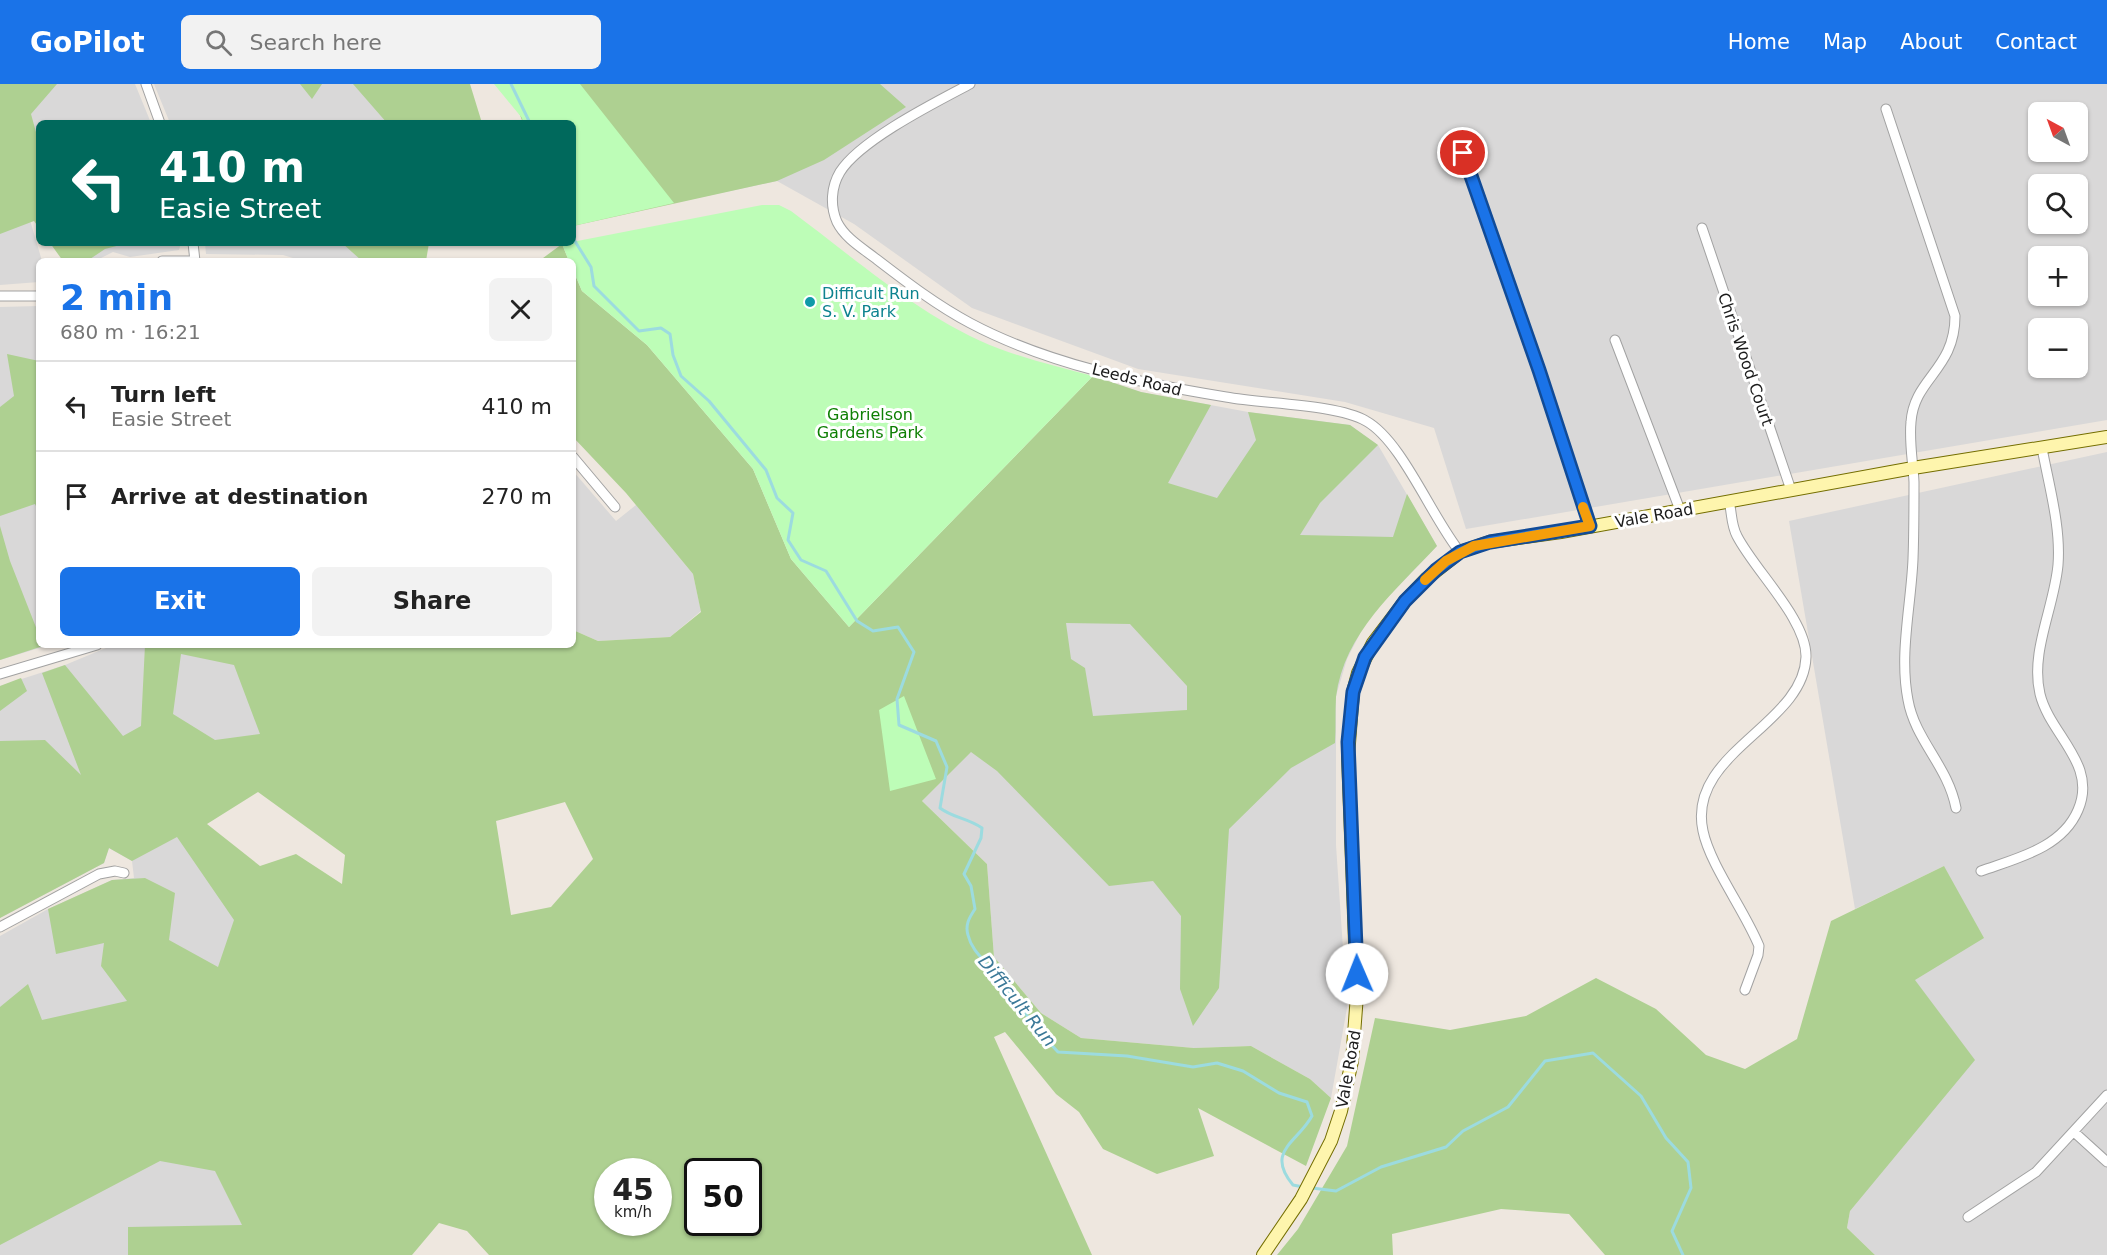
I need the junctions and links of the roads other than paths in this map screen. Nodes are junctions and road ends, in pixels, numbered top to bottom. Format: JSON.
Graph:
{"nodes":[{"id":1,"x":146,"y":84,"type":"edge"},
{"id":2,"x":970,"y":84,"type":"edge"},
{"id":3,"x":1886,"y":109,"type":"dead end"},
{"id":4,"x":159,"y":120,"type":"edge"},
{"id":5,"x":1457,"y":135,"type":"dead end"},
{"id":6,"x":1702,"y":228,"type":"dead end"},
{"id":7,"x":0,"y":296,"type":"edge"},
{"id":8,"x":36,"y":296,"type":"edge"},
{"id":9,"x":1615,"y":340,"type":"dead end"},
{"id":10,"x":2107,"y":437,"type":"edge"},
{"id":11,"x":2042,"y":448,"type":"junction"},
{"id":12,"x":576,"y":461,"type":"edge"},
{"id":13,"x":1913,"y":468,"type":"junction"},
{"id":14,"x":1791,"y":490,"type":"junction"},
{"id":15,"x":1729,"y":501,"type":"junction"},
{"id":16,"x":615,"y":507,"type":"dead end"},
{"id":17,"x":1680,"y":510,"type":"junction"},
{"id":18,"x":1590,"y":526,"type":"junction"},
{"id":19,"x":1460,"y":552,"type":"junction"},
{"id":20,"x":87,"y":648,"type":"edge"},
{"id":21,"x":0,"y":674,"type":"edge"},
{"id":22,"x":1956,"y":808,"type":"dead end"},
{"id":23,"x":1981,"y":872,"type":"dead end"},
{"id":24,"x":124,"y":873,"type":"dead end"},
{"id":25,"x":0,"y":927,"type":"edge"},
{"id":26,"x":1745,"y":990,"type":"dead end"},
{"id":27,"x":2107,"y":1095,"type":"edge"},
{"id":28,"x":2074,"y":1132,"type":"junction"},
{"id":29,"x":2107,"y":1162,"type":"edge"},
{"id":30,"x":1968,"y":1217,"type":"dead end"},
{"id":31,"x":1263,"y":1255,"type":"edge"}],
"edges":[{"from":1,"to":4,"type":"street"},
{"from":2,"to":19,"type":"street","name":"Leeds Road"},
{"from":3,"to":13,"type":"street"},
{"from":5,"to":18,"type":"street"},
{"from":6,"to":14,"type":"street","name":"Chris Wood Court"},
{"from":7,"to":8,"type":"street"},
{"from":9,"to":17,"type":"street"},
{"from":10,"to":11,"type":"main road","name":"Vale Road"},
{"from":11,"to":13,"type":"main road","name":"Vale Road"},
{"from":11,"to":23,"type":"street"},
{"from":12,"to":16,"type":"street"},
{"from":13,"to":14,"type":"main road","name":"Vale Road"},
{"from":13,"to":22,"type":"street"},
{"from":14,"to":15,"type":"main road","name":"Vale Road"},
{"from":15,"to":17,"type":"main road","name":"Vale Road"},
{"from":15,"to":26,"type":"street"},
{"from":17,"to":18,"type":"main road","name":"Vale Road"},
{"from":18,"to":19,"type":"main road","name":"Vale Road"},
{"from":19,"to":31,"type":"main road","name":"Vale Road"},
{"from":20,"to":21,"type":"street"},
{"from":24,"to":25,"type":"street"},
{"from":27,"to":28,"type":"street"},
{"from":28,"to":29,"type":"street"},
{"from":28,"to":30,"type":"street"}]}
